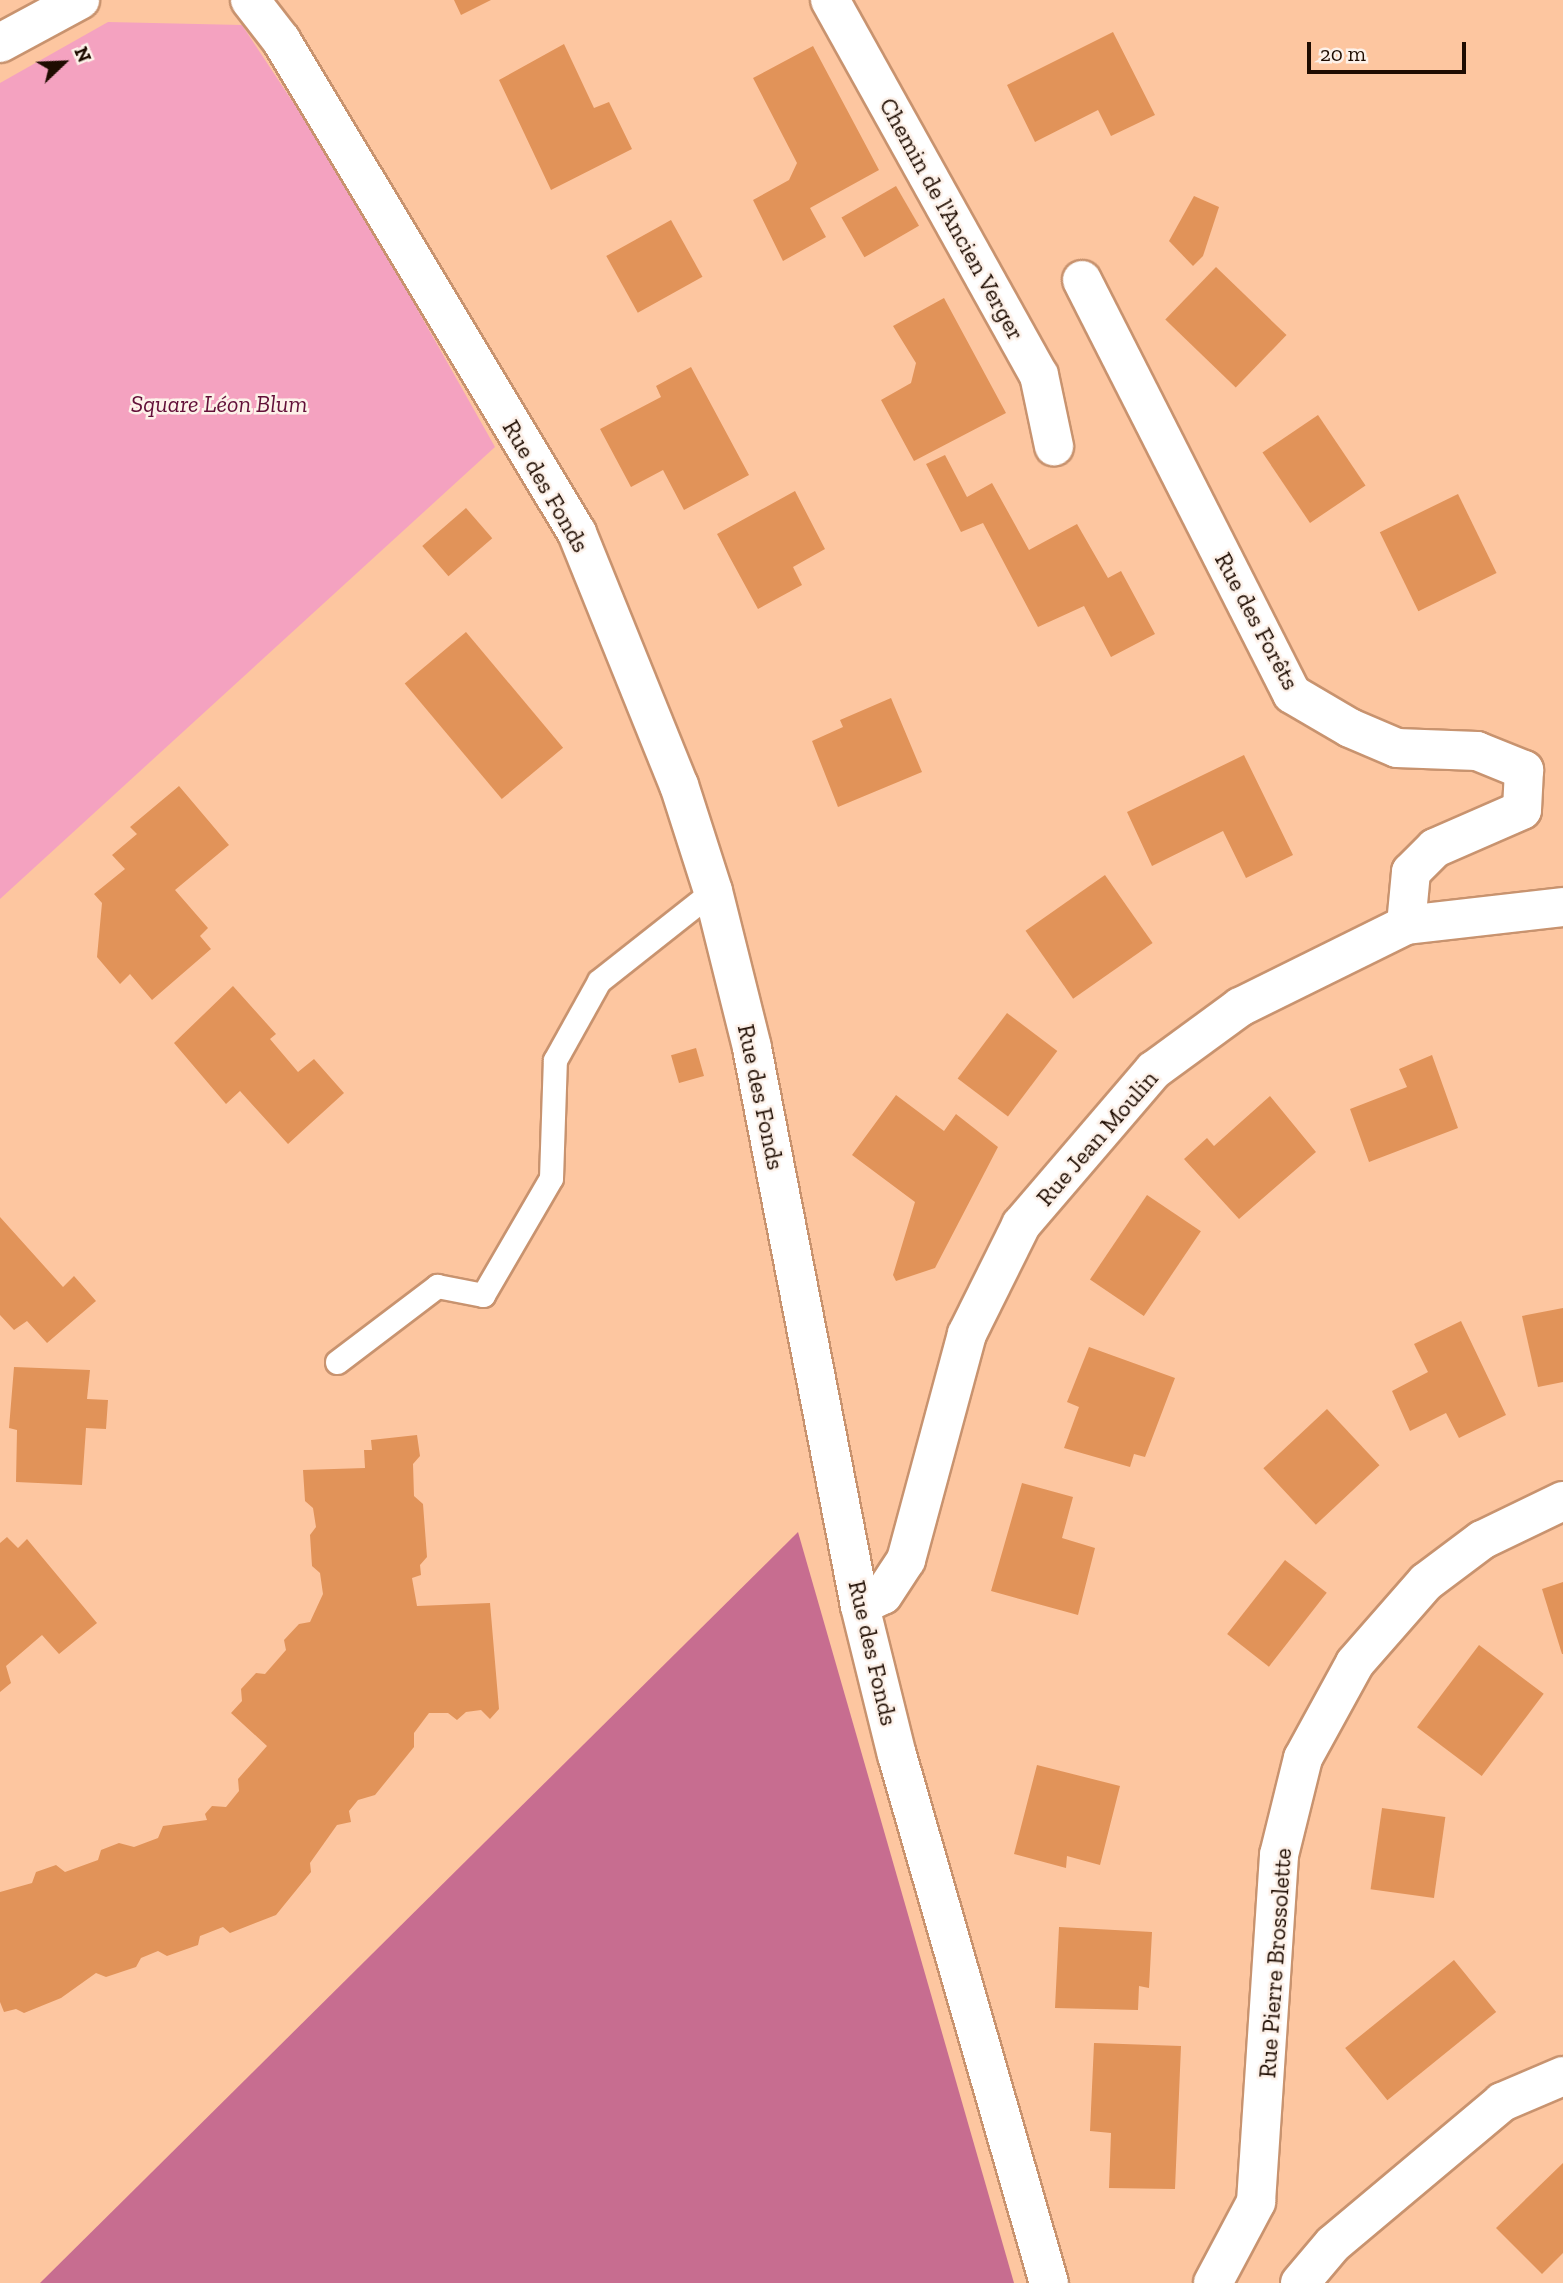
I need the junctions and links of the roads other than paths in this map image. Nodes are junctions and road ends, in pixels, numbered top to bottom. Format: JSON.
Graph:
{"nodes":[{"id":1,"x":80,"y":0,"type":"edge"},
{"id":2,"x":250,"y":0,"type":"edge"},
{"id":3,"x":830,"y":0,"type":"edge"},
{"id":4,"x":0,"y":43,"type":"edge"},
{"id":5,"x":1082,"y":280,"type":"dead end"},
{"id":6,"x":1054,"y":446,"type":"dead end"},
{"id":7,"x":713,"y":891,"type":"junction"},
{"id":8,"x":1563,"y":907,"type":"edge"},
{"id":9,"x":1406,"y":925,"type":"junction"},
{"id":10,"x":337,"y":1362,"type":"dead end"},
{"id":11,"x":1563,"y":1501,"type":"edge"},
{"id":12,"x":860,"y":1605,"type":"junction"},
{"id":13,"x":1563,"y":2076,"type":"edge"},
{"id":14,"x":1049,"y":2283,"type":"edge"},
{"id":15,"x":1213,"y":2283,"type":"edge"},
{"id":16,"x":1300,"y":2283,"type":"edge"}],
"edges":[{"from":1,"to":4,"type":"street"},
{"from":2,"to":7,"type":"street","name":"Rue des Fonds"},
{"from":3,"to":6,"type":"street","name":"Chemin de l'Ancien Verger"},
{"from":5,"to":9,"type":"street","name":"Rue des Forêts"},
{"from":7,"to":10,"type":"lane"},
{"from":7,"to":12,"type":"street","name":"Rue des Fonds"},
{"from":8,"to":9,"type":"street","name":"Rue Jean Moulin"},
{"from":9,"to":12,"type":"street","name":"Rue Jean Moulin"},
{"from":11,"to":15,"type":"street","name":"Rue Pierre Brossolette"},
{"from":12,"to":14,"type":"street","name":"Rue des Fonds"},
{"from":13,"to":16,"type":"street"}]}
